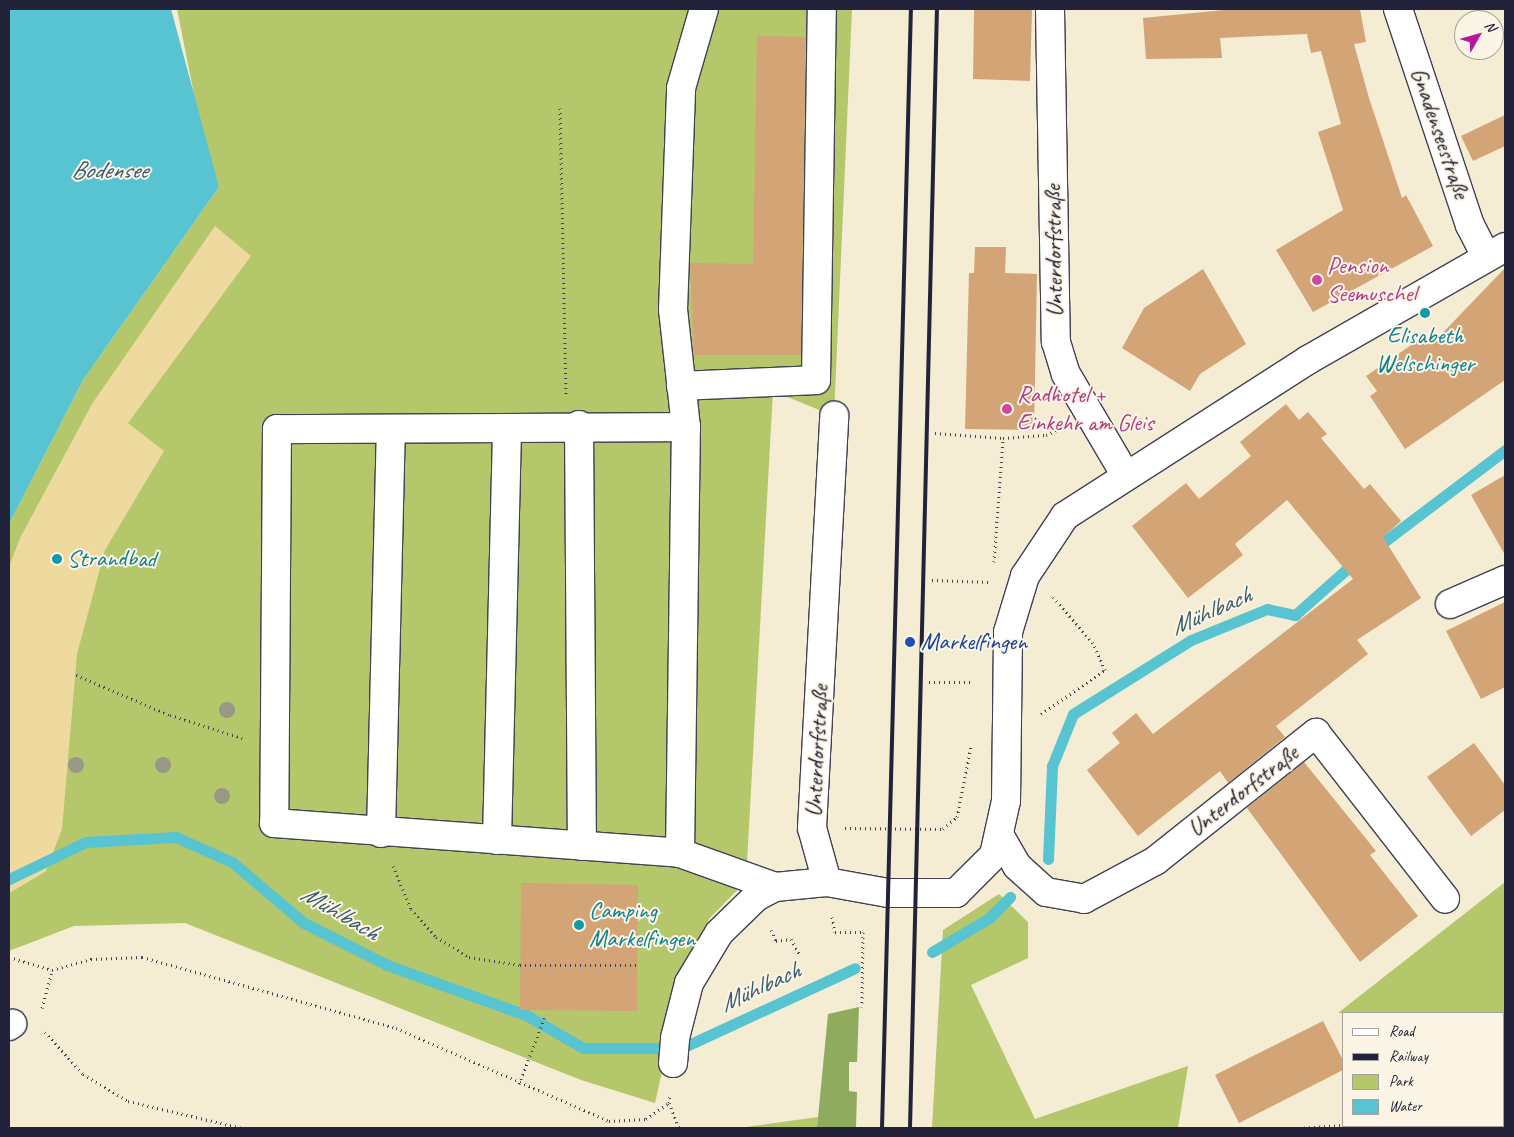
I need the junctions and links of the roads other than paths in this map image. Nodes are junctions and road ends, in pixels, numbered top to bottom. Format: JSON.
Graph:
{"nodes":[{"id":1,"x":704,"y":9,"type":"edge"},
{"id":2,"x":822,"y":9,"type":"edge"},
{"id":3,"x":1050,"y":9,"type":"edge"},
{"id":4,"x":1398,"y":9,"type":"edge"},
{"id":5,"x":1495,"y":252,"type":"edge"},
{"id":6,"x":681,"y":386,"type":"junction"},
{"id":7,"x":834,"y":416,"type":"dead end"},
{"id":8,"x":573,"y":426,"type":"junction"},
{"id":9,"x":686,"y":427,"type":"junction"},
{"id":10,"x":391,"y":429,"type":"junction"},
{"id":11,"x":507,"y":429,"type":"junction"},
{"id":12,"x":1126,"y":476,"type":"junction"},
{"id":13,"x":1505,"y":580,"type":"edge"},
{"id":14,"x":1450,"y":604,"type":"dead end"},
{"id":15,"x":381,"y":833,"type":"junction"},
{"id":16,"x":1001,"y":838,"type":"junction"},
{"id":17,"x":497,"y":840,"type":"junction"},
{"id":18,"x":582,"y":846,"type":"junction"},
{"id":19,"x":680,"y":853,"type":"junction"},
{"id":20,"x":827,"y":882,"type":"junction"},
{"id":21,"x":766,"y":892,"type":"junction"},
{"id":22,"x":1445,"y":899,"type":"dead end"},
{"id":23,"x":674,"y":1051,"type":"road end"}],
"edges":[{"from":1,"to":6,"type":"street"},
{"from":2,"to":6,"type":"street"},
{"from":3,"to":12,"type":"street","name":"Unterdorfstraße"},
{"from":4,"to":5,"type":"street","name":"Gnadenseestraße"},
{"from":5,"to":12,"type":"street"},
{"from":6,"to":9,"type":"street"},
{"from":7,"to":20,"type":"street","name":"Unterdorfstraße"},
{"from":8,"to":9,"type":"street"},
{"from":8,"to":11,"type":"street"},
{"from":8,"to":18,"type":"street"},
{"from":9,"to":19,"type":"street"},
{"from":10,"to":11,"type":"street"},
{"from":10,"to":15,"type":"street"},
{"from":10,"to":15,"type":"street"},
{"from":11,"to":17,"type":"street"},
{"from":12,"to":16,"type":"street"},
{"from":13,"to":14,"type":"street"},
{"from":15,"to":17,"type":"street"},
{"from":16,"to":20,"type":"street"},
{"from":16,"to":22,"type":"street","name":"Unterdorfstraße"},
{"from":17,"to":18,"type":"street"},
{"from":18,"to":19,"type":"street"},
{"from":19,"to":21,"type":"street"},
{"from":20,"to":21,"type":"street"},
{"from":21,"to":23,"type":"street"}]}
